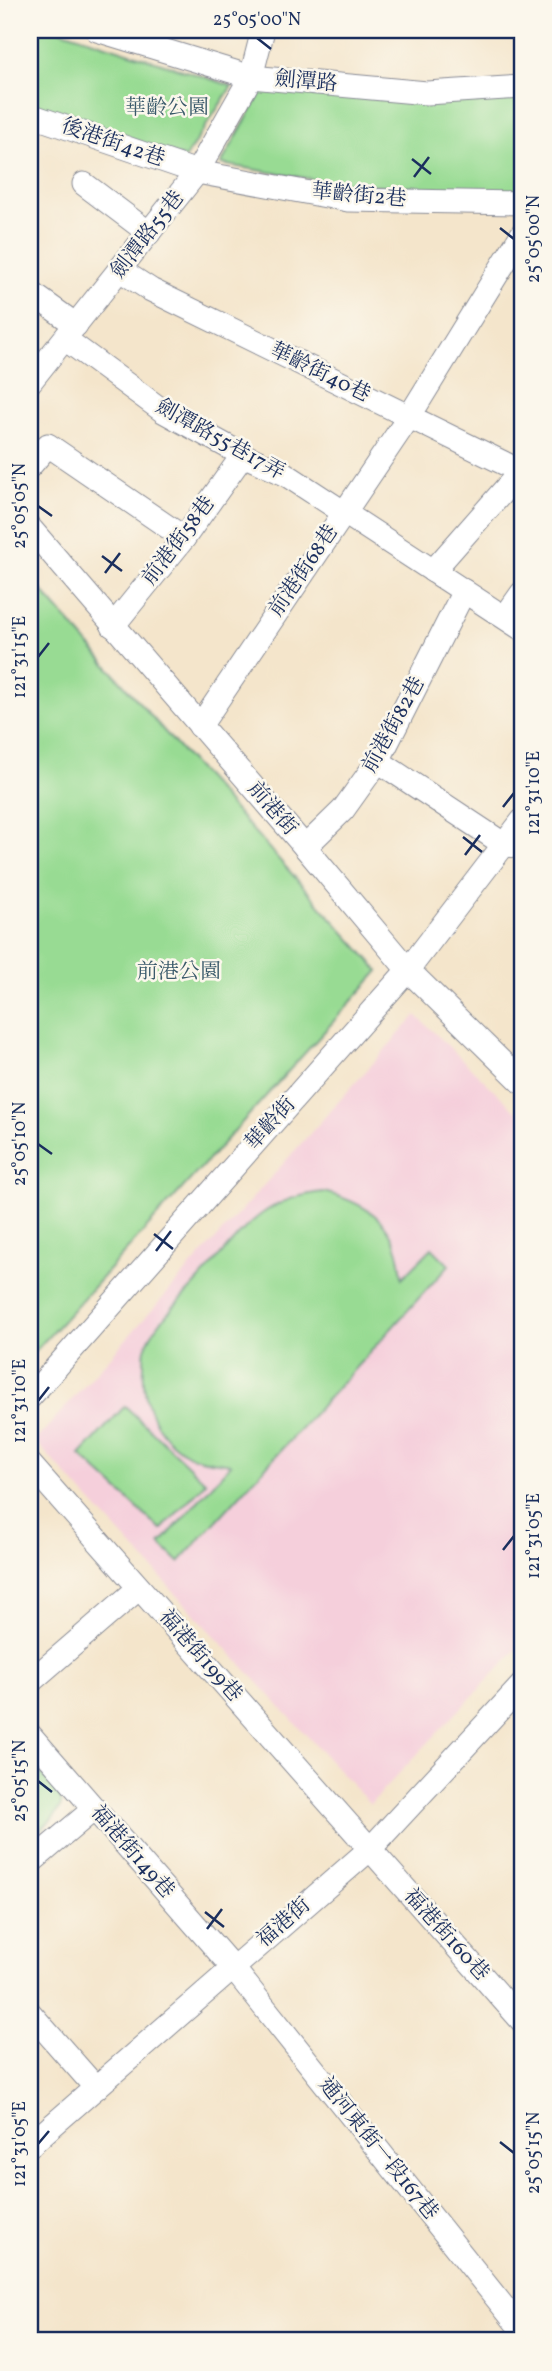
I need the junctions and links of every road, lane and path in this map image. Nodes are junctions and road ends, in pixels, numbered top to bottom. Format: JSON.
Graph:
{"nodes":[{"id":1,"x":97,"y":30,"type":"edge"},
{"id":2,"x":263,"y":30,"type":"edge"},
{"id":3,"x":251,"y":77,"type":"junction"},
{"id":4,"x":522,"y":87,"type":"edge"},
{"id":5,"x":30,"y":115,"type":"edge"},
{"id":6,"x":197,"y":172,"type":"junction"},
{"id":7,"x":84,"y":184,"type":"dead end"},
{"id":8,"x":522,"y":203,"type":"edge"},
{"id":9,"x":149,"y":233,"type":"junction"},
{"id":10,"x":522,"y":234,"type":"edge"},
{"id":11,"x":120,"y":270,"type":"junction"},
{"id":12,"x":30,"y":292,"type":"edge"},
{"id":13,"x":71,"y":332,"type":"junction"},
{"id":14,"x":30,"y":382,"type":"edge"},
{"id":15,"x":409,"y":416,"type":"junction"},
{"id":16,"x":243,"y":455,"type":"junction"},
{"id":17,"x":30,"y":466,"type":"edge"},
{"id":18,"x":519,"y":467,"type":"edge"},
{"id":19,"x":343,"y":513,"type":"junction"},
{"id":20,"x":30,"y":528,"type":"edge"},
{"id":21,"x":184,"y":538,"type":"junction"},
{"id":22,"x":433,"y":571,"type":"junction"},
{"id":23,"x":464,"y":591,"type":"junction"},
{"id":24,"x":522,"y":593,"type":"edge"},
{"id":25,"x":514,"y":623,"type":"edge"},
{"id":26,"x":113,"y":626,"type":"junction"},
{"id":27,"x":200,"y":726,"type":"junction"},
{"id":28,"x":378,"y":761,"type":"junction"},
{"id":29,"x":522,"y":821,"type":"edge"},
{"id":30,"x":514,"y":846,"type":"edge"},
{"id":31,"x":305,"y":847,"type":"junction"},
{"id":32,"x":408,"y":970,"type":"junction"},
{"id":33,"x":522,"y":1082,"type":"edge"},
{"id":34,"x":30,"y":1397,"type":"edge"},
{"id":35,"x":30,"y":1464,"type":"edge"},
{"id":36,"x":139,"y":1588,"type":"junction"},
{"id":37,"x":30,"y":1682,"type":"edge"},
{"id":38,"x":522,"y":1685,"type":"edge"},
{"id":39,"x":30,"y":1735,"type":"edge"},
{"id":40,"x":94,"y":1808,"type":"junction"},
{"id":41,"x":370,"y":1849,"type":"junction"},
{"id":42,"x":30,"y":1863,"type":"edge"},
{"id":43,"x":233,"y":1968,"type":"junction"},
{"id":44,"x":30,"y":2013,"type":"edge"},
{"id":45,"x":522,"y":2021,"type":"edge"},
{"id":46,"x":96,"y":2088,"type":"junction"},
{"id":47,"x":30,"y":2145,"type":"edge"},
{"id":48,"x":522,"y":2330,"type":"edge"}],
"edges":[{"from":1,"to":3,"type":"street","name":"劍潭路"},
{"from":2,"to":3,"type":"street","name":"劍潭路55巷"},
{"from":3,"to":4,"type":"street","name":"劍潭路"},
{"from":3,"to":6,"type":"street","name":"劍潭路55巷"},
{"from":5,"to":6,"type":"street","name":"後港街42巷"},
{"from":6,"to":8,"type":"street","name":"華齡街2巷"},
{"from":6,"to":9,"type":"street","name":"劍潭路55巷"},
{"from":7,"to":9,"type":"street"},
{"from":9,"to":11,"type":"street","name":"劍潭路55巷"},
{"from":10,"to":15,"type":"street","name":"前港街68巷"},
{"from":11,"to":13,"type":"street","name":"劍潭路55巷"},
{"from":11,"to":15,"type":"street","name":"華齡街40巷"},
{"from":12,"to":13,"type":"street","name":"劍潭路55巷17弄"},
{"from":13,"to":14,"type":"street","name":"劍潭路55巷"},
{"from":13,"to":16,"type":"street","name":"劍潭路55巷17弄"},
{"from":15,"to":18,"type":"street","name":"華齡街40巷"},
{"from":15,"to":19,"type":"street","name":"前港街68巷"},
{"from":16,"to":19,"type":"street","name":"劍潭路55巷17弄"},
{"from":16,"to":21,"type":"street","name":"前港街58巷"},
{"from":17,"to":21,"type":"street"},
{"from":18,"to":22,"type":"street"},
{"from":19,"to":22,"type":"street","name":"劍潭路55巷17弄"},
{"from":19,"to":27,"type":"street","name":"前港街68巷"},
{"from":20,"to":26,"type":"street","name":"前港街"},
{"from":21,"to":26,"type":"street","name":"前港街58巷"},
{"from":22,"to":23,"type":"street","name":"劍潭路55巷17弄"},
{"from":23,"to":25,"type":"street","name":"劍潭路55巷17弄"},
{"from":23,"to":28,"type":"street","name":"前港街82巷"},
{"from":24,"to":25,"type":"street"},
{"from":26,"to":27,"type":"street","name":"前港街"},
{"from":27,"to":31,"type":"street","name":"前港街"},
{"from":28,"to":30,"type":"street"},
{"from":28,"to":31,"type":"street","name":"前港街82巷"},
{"from":29,"to":30,"type":"street","name":"華齡街"},
{"from":30,"to":32,"type":"street","name":"華齡街"},
{"from":31,"to":32,"type":"street","name":"前港街"},
{"from":32,"to":33,"type":"street","name":"前港街"},
{"from":32,"to":34,"type":"street","name":"華齡街"},
{"from":35,"to":36,"type":"street","name":"福港街199巷"},
{"from":36,"to":37,"type":"street"},
{"from":36,"to":41,"type":"street","name":"福港街199巷"},
{"from":38,"to":41,"type":"street","name":"福港街"},
{"from":39,"to":40,"type":"street","name":"福港街149巷"},
{"from":40,"to":42,"type":"street"},
{"from":40,"to":43,"type":"street","name":"福港街149巷"},
{"from":41,"to":43,"type":"street","name":"福港街"},
{"from":41,"to":45,"type":"street","name":"福港街160巷"},
{"from":43,"to":46,"type":"street","name":"福港街"},
{"from":43,"to":48,"type":"street","name":"通河東街一段167巷"},
{"from":44,"to":46,"type":"street"},
{"from":46,"to":47,"type":"street","name":"福港街"}]}
